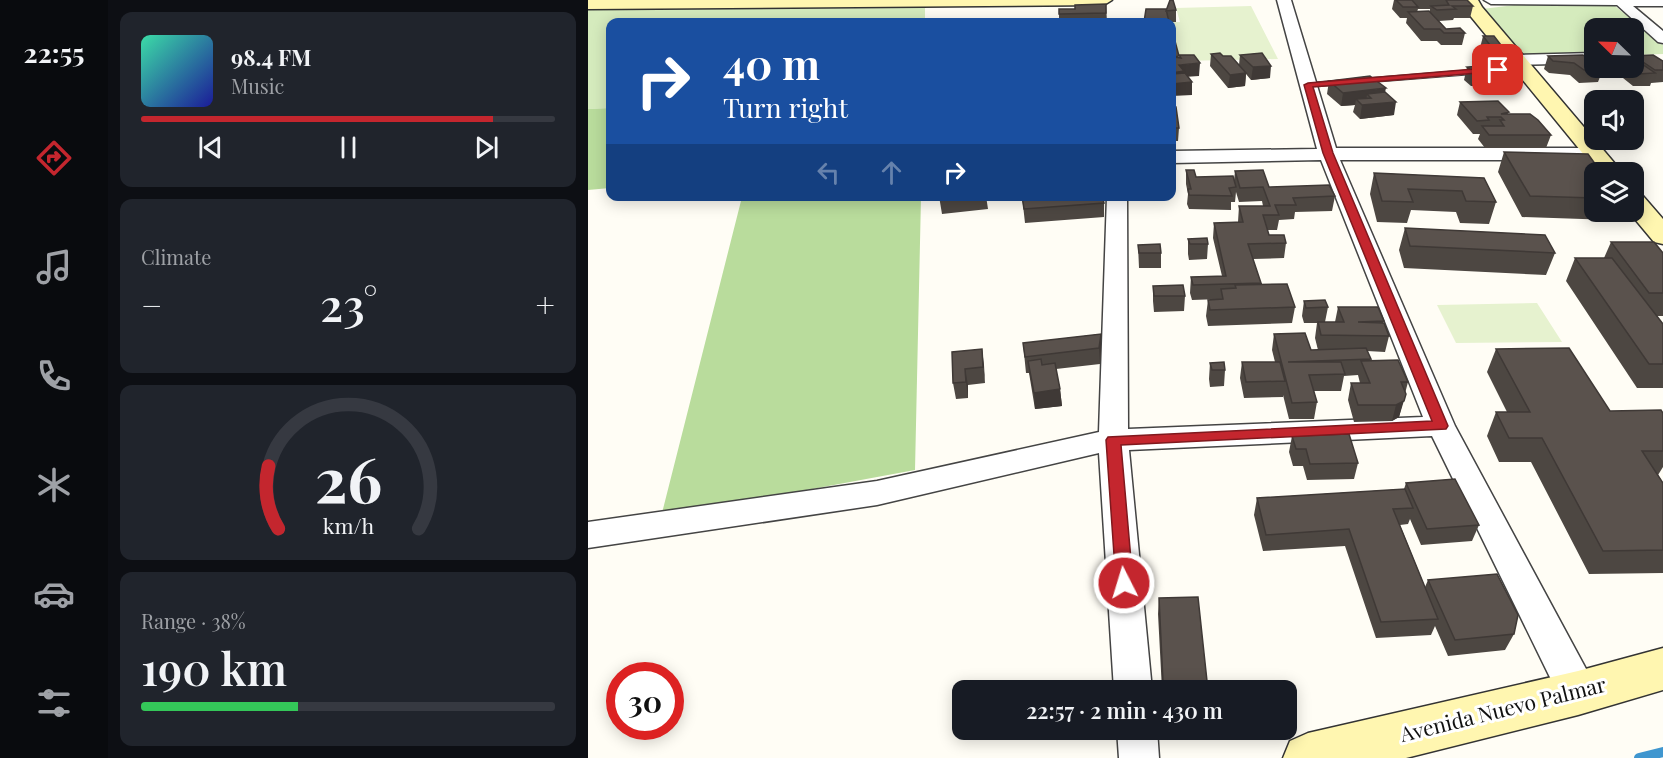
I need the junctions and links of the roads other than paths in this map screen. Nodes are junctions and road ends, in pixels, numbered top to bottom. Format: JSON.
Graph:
{"nodes":[{"id":1,"x":1104,"y":0,"type":"edge"},
{"id":2,"x":1470,"y":0,"type":"edge"},
{"id":3,"x":1491,"y":0,"type":"edge"},
{"id":4,"x":1621,"y":2,"type":"junction"},
{"id":5,"x":1663,"y":2,"type":"edge"},
{"id":6,"x":588,"y":4,"type":"edge"},
{"id":7,"x":1280,"y":10,"type":"edge"},
{"id":8,"x":1663,"y":39,"type":"edge"},
{"id":9,"x":1584,"y":59,"type":"edge"},
{"id":10,"x":1520,"y":64,"type":"junction"},
{"id":11,"x":1308,"y":85,"type":"junction"},
{"id":12,"x":1328,"y":153,"type":"junction"},
{"id":13,"x":1594,"y":154,"type":"junction"},
{"id":14,"x":1176,"y":157,"type":"edge"},
{"id":15,"x":1601,"y":162,"type":"edge"},
{"id":16,"x":1118,"y":201,"type":"edge"},
{"id":17,"x":1644,"y":213,"type":"edge"},
{"id":18,"x":1663,"y":236,"type":"edge"},
{"id":19,"x":1441,"y":426,"type":"junction"},
{"id":20,"x":1113,"y":440,"type":"junction"},
{"id":21,"x":588,"y":535,"type":"edge"},
{"id":22,"x":1663,"y":669,"type":"edge"},
{"id":23,"x":1132,"y":680,"type":"edge"},
{"id":24,"x":1578,"y":693,"type":"junction"},
{"id":25,"x":1138,"y":740,"type":"edge"},
{"id":26,"x":1139,"y":758,"type":"edge"},
{"id":27,"x":1308,"y":758,"type":"edge"}],
"edges":[{"from":1,"to":6,"type":"main road"},
{"from":2,"to":10,"type":"main road"},
{"from":3,"to":4,"type":"street"},
{"from":4,"to":5,"type":"street"},
{"from":4,"to":8,"type":"street"},
{"from":7,"to":11,"type":"street"},
{"from":9,"to":10,"type":"street"},
{"from":10,"to":11,"type":"lane"},
{"from":10,"to":13,"type":"main road"},
{"from":11,"to":12,"type":"street"},
{"from":12,"to":13,"type":"street"},
{"from":12,"to":14,"type":"street"},
{"from":12,"to":19,"type":"street"},
{"from":13,"to":15,"type":"main road"},
{"from":16,"to":20,"type":"street"},
{"from":17,"to":18,"type":"main road"},
{"from":19,"to":20,"type":"street"},
{"from":19,"to":24,"type":"street"},
{"from":20,"to":21,"type":"street"},
{"from":20,"to":23,"type":"street"},
{"from":22,"to":24,"type":"main road","name":"Avenida Nuevo Palmar"},
{"from":24,"to":27,"type":"main road","name":"Avenida Nuevo Palmar"},
{"from":25,"to":26,"type":"street"}]}
